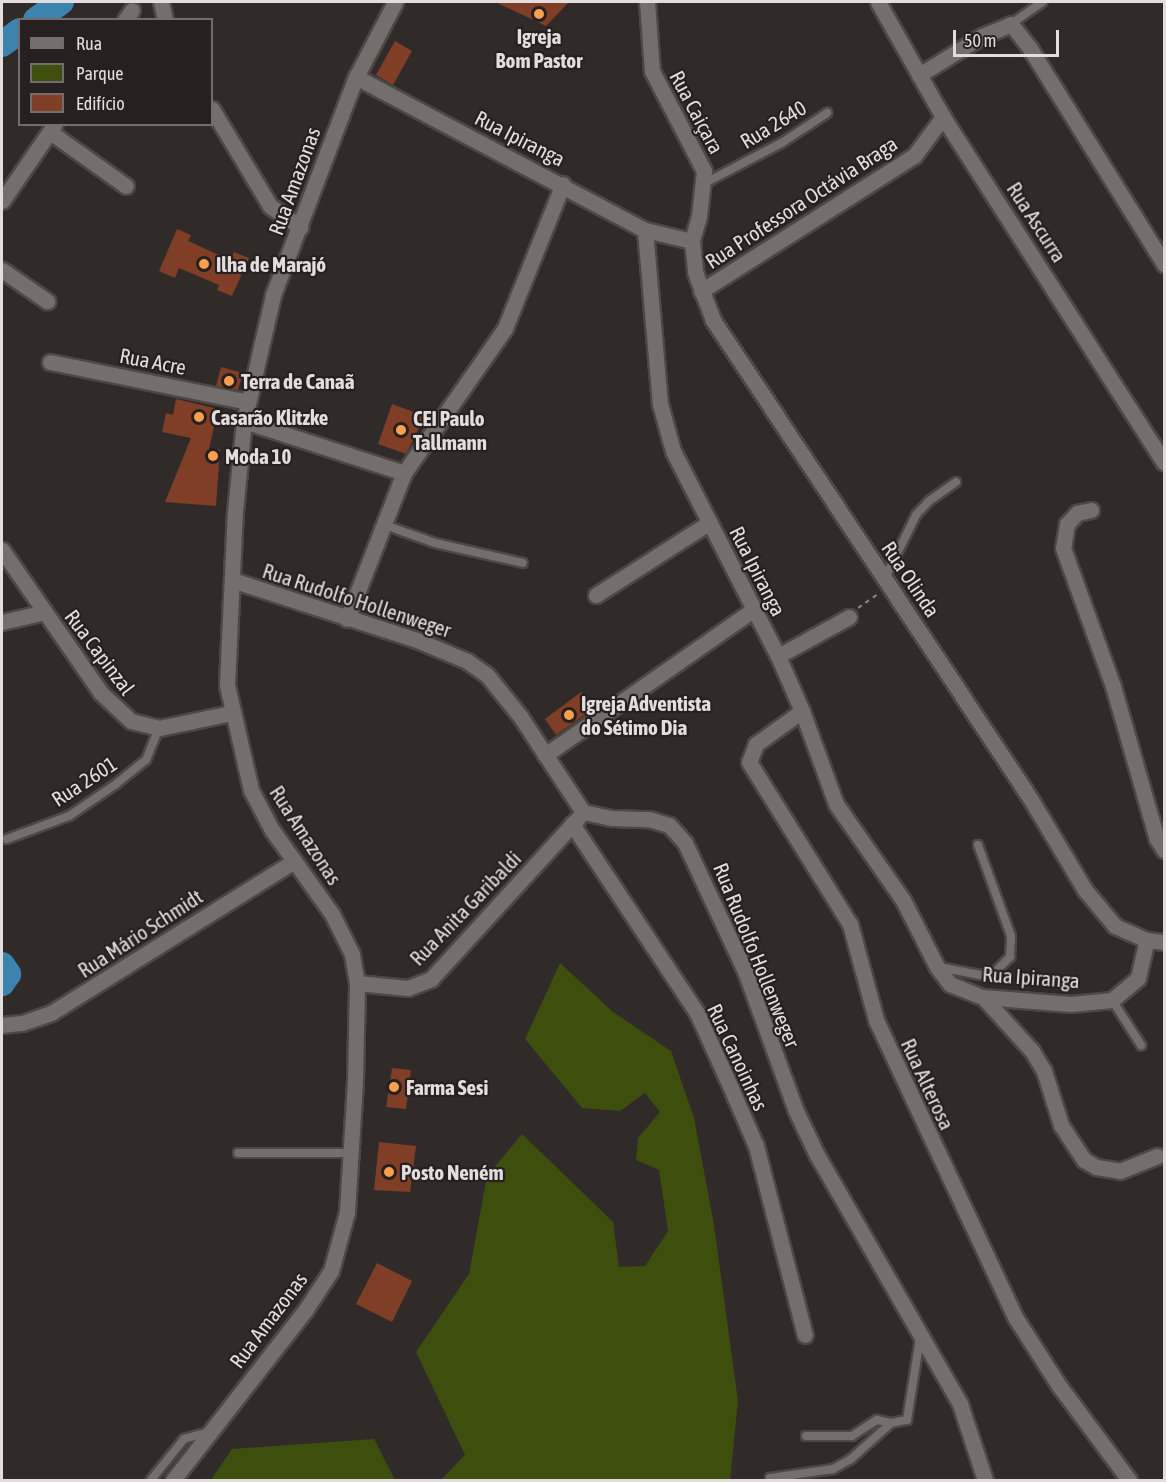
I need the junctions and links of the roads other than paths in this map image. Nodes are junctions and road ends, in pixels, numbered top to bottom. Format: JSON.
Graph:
{"nodes":[{"id":1,"x":161,"y":2,"type":"edge"},
{"id":2,"x":395,"y":2,"type":"edge"},
{"id":3,"x":646,"y":2,"type":"edge"},
{"id":4,"x":878,"y":2,"type":"edge"},
{"id":5,"x":1042,"y":2,"type":"edge"},
{"id":6,"x":165,"y":18,"type":"edge"},
{"id":7,"x":1011,"y":24,"type":"junction"},
{"id":8,"x":919,"y":75,"type":"junction"},
{"id":9,"x":356,"y":77,"type":"junction"},
{"id":10,"x":213,"y":111,"type":"edge"},
{"id":11,"x":827,"y":113,"type":"dead end"},
{"id":12,"x":943,"y":117,"type":"junction"},
{"id":13,"x":52,"y":128,"type":"edge"},
{"id":14,"x":705,"y":183,"type":"junction"},
{"id":15,"x":563,"y":184,"type":"junction"},
{"id":16,"x":126,"y":186,"type":"dead end"},
{"id":17,"x":2,"y":201,"type":"edge"},
{"id":18,"x":300,"y":227,"type":"junction"},
{"id":19,"x":645,"y":230,"type":"junction"},
{"id":20,"x":692,"y":241,"type":"junction"},
{"id":21,"x":1164,"y":264,"type":"edge"},
{"id":22,"x":2,"y":270,"type":"edge"},
{"id":23,"x":701,"y":291,"type":"junction"},
{"id":24,"x":47,"y":301,"type":"dead end"},
{"id":25,"x":50,"y":362,"type":"dead end"},
{"id":26,"x":248,"y":402,"type":"junction"},
{"id":27,"x":244,"y":421,"type":"junction"},
{"id":28,"x":1164,"y":462,"type":"edge"},
{"id":29,"x":404,"y":473,"type":"junction"},
{"id":30,"x":956,"y":482,"type":"dead end"},
{"id":31,"x":1091,"y":510,"type":"dead end"},
{"id":32,"x":710,"y":522,"type":"junction"},
{"id":33,"x":382,"y":524,"type":"junction"},
{"id":34,"x":2,"y":550,"type":"edge"},
{"id":35,"x":524,"y":562,"type":"dead end"},
{"id":36,"x":232,"y":579,"type":"junction"},
{"id":37,"x":888,"y":582,"type":"junction"},
{"id":38,"x":596,"y":595,"type":"dead end"},
{"id":39,"x":753,"y":610,"type":"junction"},
{"id":40,"x":45,"y":612,"type":"junction"},
{"id":41,"x":849,"y":617,"type":"road end"},
{"id":42,"x":347,"y":619,"type":"junction"},
{"id":43,"x":2,"y":622,"type":"edge"},
{"id":44,"x":778,"y":656,"type":"junction"},
{"id":45,"x":802,"y":711,"type":"junction"},
{"id":46,"x":231,"y":713,"type":"junction"},
{"id":47,"x":159,"y":728,"type":"junction"},
{"id":48,"x":545,"y":755,"type":"junction"},
{"id":49,"x":578,"y":818,"type":"junction"},
{"id":50,"x":7,"y":839,"type":"dead end"},
{"id":51,"x":978,"y":845,"type":"dead end"},
{"id":52,"x":1164,"y":850,"type":"edge"},
{"id":53,"x":294,"y":861,"type":"junction"},
{"id":54,"x":1147,"y":940,"type":"junction"},
{"id":55,"x":1164,"y":942,"type":"edge"},
{"id":56,"x":937,"y":967,"type":"junction"},
{"id":57,"x":357,"y":983,"type":"junction"},
{"id":58,"x":983,"y":997,"type":"junction"},
{"id":59,"x":1112,"y":1000,"type":"junction"},
{"id":60,"x":5,"y":1025,"type":"edge"},
{"id":61,"x":1141,"y":1045,"type":"dead end"},
{"id":62,"x":238,"y":1153,"type":"dead end"},
{"id":63,"x":351,"y":1153,"type":"junction"},
{"id":64,"x":1156,"y":1156,"type":"dead end"},
{"id":65,"x":920,"y":1334,"type":"junction"},
{"id":66,"x":805,"y":1335,"type":"dead end"},
{"id":67,"x":891,"y":1423,"type":"junction"},
{"id":68,"x":208,"y":1432,"type":"junction"},
{"id":69,"x":806,"y":1436,"type":"dead end"},
{"id":70,"x":770,"y":1478,"type":"dead end"},
{"id":71,"x":151,"y":1480,"type":"edge"},
{"id":72,"x":173,"y":1480,"type":"edge"},
{"id":73,"x":985,"y":1480,"type":"edge"},
{"id":74,"x":1129,"y":1480,"type":"edge"}],
"edges":[{"from":1,"to":6,"type":"street"},
{"from":2,"to":9,"type":"street","name":"Rua Amazonas"},
{"from":3,"to":14,"type":"street","name":"Rua Caiçara"},
{"from":4,"to":8,"type":"street","name":"Rua Ascurra"},
{"from":5,"to":7,"type":"lane"},
{"from":7,"to":8,"type":"street"},
{"from":7,"to":21,"type":"street"},
{"from":8,"to":12,"type":"street","name":"Rua Ascurra"},
{"from":9,"to":15,"type":"street","name":"Rua Ipiranga"},
{"from":9,"to":18,"type":"street","name":"Rua Amazonas"},
{"from":10,"to":18,"type":"street"},
{"from":11,"to":14,"type":"lane","name":"Rua 2640"},
{"from":12,"to":23,"type":"street","name":"Rua Professora Octávia Braga"},
{"from":12,"to":28,"type":"street","name":"Rua Ascurra"},
{"from":13,"to":16,"type":"street"},
{"from":13,"to":17,"type":"street"},
{"from":14,"to":20,"type":"street","name":"Rua Caiçara"},
{"from":15,"to":19,"type":"street","name":"Rua Ipiranga"},
{"from":15,"to":29,"type":"street"},
{"from":18,"to":26,"type":"street","name":"Rua Amazonas"},
{"from":19,"to":20,"type":"street"},
{"from":19,"to":32,"type":"street","name":"Rua Ipiranga"},
{"from":20,"to":23,"type":"street","name":"Rua Olinda"},
{"from":22,"to":24,"type":"street"},
{"from":23,"to":37,"type":"street","name":"Rua Olinda"},
{"from":25,"to":26,"type":"street","name":"Rua Acre"},
{"from":26,"to":27,"type":"street","name":"Rua Amazonas"},
{"from":27,"to":29,"type":"street"},
{"from":27,"to":36,"type":"street","name":"Rua Amazonas"},
{"from":29,"to":33,"type":"street"},
{"from":30,"to":37,"type":"lane"},
{"from":31,"to":52,"type":"street"},
{"from":32,"to":38,"type":"street"},
{"from":32,"to":39,"type":"street","name":"Rua Ipiranga"},
{"from":33,"to":35,"type":"lane"},
{"from":33,"to":42,"type":"street"},
{"from":34,"to":40,"type":"street","name":"Rua Capinzal"},
{"from":36,"to":42,"type":"street","name":"Rua Rudolfo Hollenweger"},
{"from":36,"to":46,"type":"street","name":"Rua Amazonas"},
{"from":37,"to":54,"type":"street","name":"Rua Olinda"},
{"from":39,"to":44,"type":"street","name":"Rua Ipiranga"},
{"from":39,"to":48,"type":"street"},
{"from":40,"to":43,"type":"street"},
{"from":40,"to":47,"type":"street","name":"Rua Capinzal"},
{"from":41,"to":44,"type":"street"},
{"from":42,"to":48,"type":"street","name":"Rua Rudolfo Hollenweger"},
{"from":44,"to":45,"type":"street","name":"Rua Ipiranga"},
{"from":45,"to":56,"type":"street","name":"Rua Ipiranga"},
{"from":45,"to":74,"type":"street","name":"Rua Alterosa"},
{"from":46,"to":47,"type":"street","name":"Rua Capinzal"},
{"from":46,"to":53,"type":"street","name":"Rua Amazonas"},
{"from":47,"to":50,"type":"lane","name":"Rua 2601"},
{"from":48,"to":49,"type":"street","name":"Rua Rudolfo Hollenweger"},
{"from":49,"to":57,"type":"street","name":"Rua Anita Garibaldi"},
{"from":49,"to":65,"type":"street","name":"Rua Rudolfo Hollenweger"},
{"from":49,"to":66,"type":"street","name":"Rua Canoinhas"},
{"from":51,"to":56,"type":"lane"},
{"from":53,"to":57,"type":"street","name":"Rua Amazonas"},
{"from":53,"to":60,"type":"street","name":"Rua Mário Schmidt"},
{"from":54,"to":55,"type":"street","name":"Rua Olinda"},
{"from":54,"to":59,"type":"street"},
{"from":56,"to":58,"type":"street","name":"Rua Ipiranga"},
{"from":57,"to":63,"type":"street","name":"Rua Amazonas"},
{"from":58,"to":59,"type":"street","name":"Rua Ipiranga"},
{"from":58,"to":64,"type":"street"},
{"from":59,"to":61,"type":"lane"},
{"from":62,"to":63,"type":"lane"},
{"from":63,"to":68,"type":"street","name":"Rua Amazonas"},
{"from":65,"to":67,"type":"lane"},
{"from":65,"to":73,"type":"street","name":"Rua Rudolfo Hollenweger"},
{"from":67,"to":69,"type":"lane"},
{"from":67,"to":70,"type":"lane"},
{"from":68,"to":71,"type":"lane"},
{"from":68,"to":72,"type":"street","name":"Rua Amazonas"}]}
